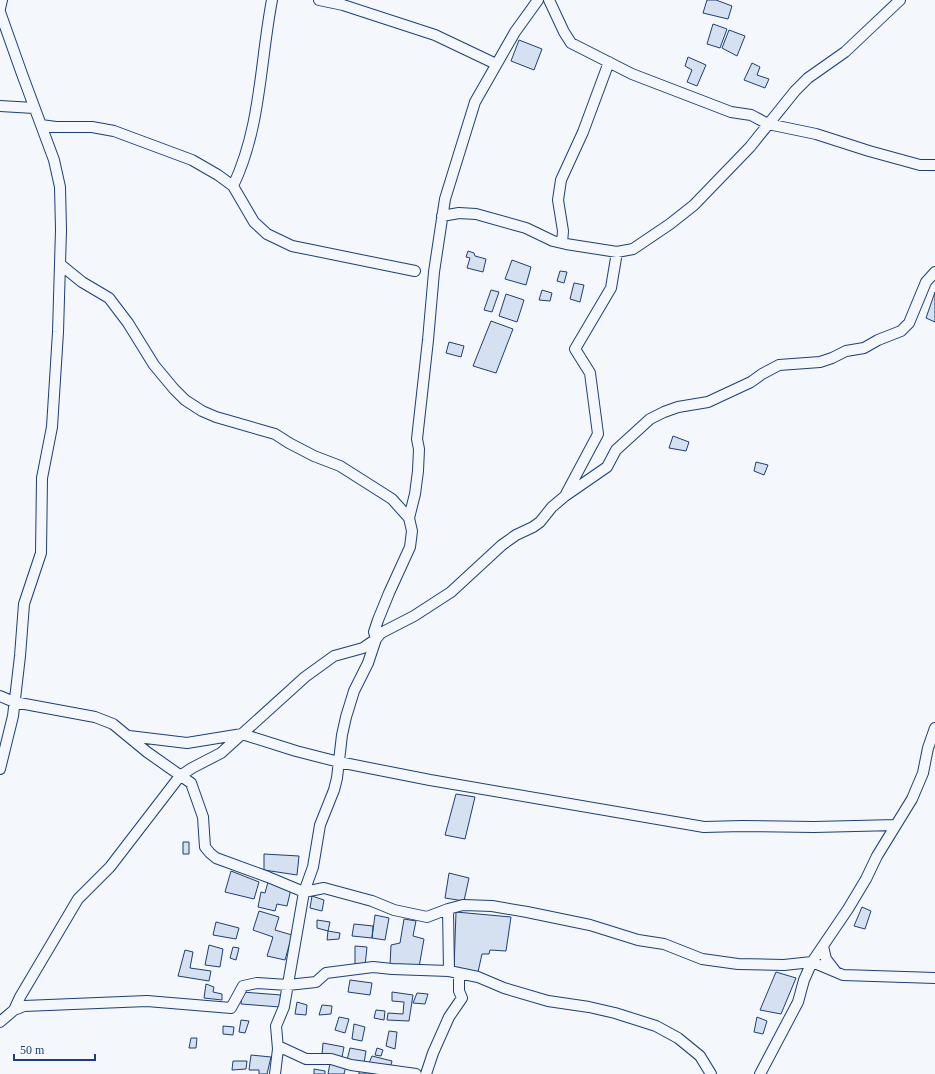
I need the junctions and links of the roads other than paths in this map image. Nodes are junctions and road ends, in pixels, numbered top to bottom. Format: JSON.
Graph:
{"nodes":[{"id":1,"x":2,"y":0,"type":"edge"},
{"id":2,"x":272,"y":0,"type":"edge"},
{"id":3,"x":319,"y":0,"type":"edge"},
{"id":4,"x":538,"y":0,"type":"edge"},
{"id":5,"x":548,"y":0,"type":"edge"},
{"id":6,"x":900,"y":0,"type":"edge"},
{"id":7,"x":0,"y":10,"type":"edge"},
{"id":8,"x":609,"y":62,"type":"junction"},
{"id":9,"x":496,"y":64,"type":"junction"},
{"id":10,"x":0,"y":106,"type":"edge"},
{"id":11,"x":34,"y":108,"type":"junction"},
{"id":12,"x":768,"y":124,"type":"junction"},
{"id":13,"x":40,"y":125,"type":"junction"},
{"id":14,"x":935,"y":165,"type":"edge"},
{"id":15,"x":233,"y":186,"type":"junction"},
{"id":16,"x":442,"y":216,"type":"junction"},
{"id":17,"x":562,"y":243,"type":"junction"},
{"id":18,"x":617,"y":252,"type":"junction"},
{"id":19,"x":61,"y":265,"type":"junction"},
{"id":20,"x":415,"y":271,"type":"dead end"},
{"id":21,"x":935,"y":272,"type":"edge"},
{"id":22,"x":565,"y":496,"type":"junction"},
{"id":23,"x":409,"y":518,"type":"junction"},
{"id":24,"x":376,"y":639,"type":"junction"},
{"id":25,"x":0,"y":696,"type":"edge"},
{"id":26,"x":14,"y":702,"type":"junction"},
{"id":27,"x":935,"y":728,"type":"edge"},
{"id":28,"x":242,"y":734,"type":"junction"},
{"id":29,"x":128,"y":736,"type":"junction"},
{"id":30,"x":339,"y":762,"type":"junction"},
{"id":31,"x":0,"y":769,"type":"edge"},
{"id":32,"x":180,"y":776,"type":"junction"},
{"id":33,"x":896,"y":825,"type":"junction"},
{"id":34,"x":304,"y":892,"type":"junction"},
{"id":35,"x":448,"y":909,"type":"junction"},
{"id":36,"x":823,"y":946,"type":"junction"},
{"id":37,"x":812,"y":962,"type":"junction"},
{"id":38,"x":454,"y":972,"type":"junction"},
{"id":39,"x":836,"y":972,"type":"junction"},
{"id":40,"x":935,"y":978,"type":"edge"},
{"id":41,"x":288,"y":986,"type":"junction"},
{"id":42,"x":14,"y":1010,"type":"junction"},
{"id":43,"x":0,"y":1022,"type":"edge"},
{"id":44,"x":278,"y":1046,"type":"junction"},
{"id":45,"x":275,"y":1074,"type":"edge"},
{"id":46,"x":416,"y":1074,"type":"edge"},
{"id":47,"x":426,"y":1074,"type":"edge"},
{"id":48,"x":711,"y":1074,"type":"edge"},
{"id":49,"x":760,"y":1074,"type":"edge"}],
"edges":[{"from":1,"to":7,"type":"street"},
{"from":2,"to":15,"type":"street"},
{"from":3,"to":9,"type":"street"},
{"from":4,"to":9,"type":"street"},
{"from":5,"to":8,"type":"street"},
{"from":6,"to":12,"type":"street"},
{"from":7,"to":11,"type":"street"},
{"from":8,"to":12,"type":"street"},
{"from":8,"to":17,"type":"street"},
{"from":9,"to":16,"type":"street"},
{"from":10,"to":11,"type":"street"},
{"from":11,"to":13,"type":"street"},
{"from":12,"to":14,"type":"street"},
{"from":12,"to":18,"type":"street"},
{"from":13,"to":15,"type":"street"},
{"from":13,"to":19,"type":"street"},
{"from":15,"to":20,"type":"street"},
{"from":16,"to":17,"type":"street"},
{"from":16,"to":23,"type":"street"},
{"from":17,"to":18,"type":"street"},
{"from":18,"to":22,"type":"street"},
{"from":19,"to":23,"type":"street"},
{"from":19,"to":26,"type":"street"},
{"from":21,"to":22,"type":"street"},
{"from":22,"to":24,"type":"street"},
{"from":23,"to":24,"type":"street"},
{"from":24,"to":28,"type":"street"},
{"from":24,"to":30,"type":"street"},
{"from":25,"to":26,"type":"street"},
{"from":26,"to":29,"type":"street"},
{"from":26,"to":31,"type":"street"},
{"from":27,"to":33,"type":"street"},
{"from":28,"to":29,"type":"street"},
{"from":28,"to":30,"type":"street"},
{"from":28,"to":32,"type":"street"},
{"from":29,"to":32,"type":"street"},
{"from":30,"to":33,"type":"street"},
{"from":30,"to":34,"type":"street"},
{"from":32,"to":34,"type":"street"},
{"from":32,"to":42,"type":"street"},
{"from":33,"to":36,"type":"street"},
{"from":34,"to":35,"type":"street"},
{"from":34,"to":41,"type":"street"},
{"from":35,"to":37,"type":"street"},
{"from":35,"to":38,"type":"street"},
{"from":36,"to":37,"type":"street"},
{"from":36,"to":39,"type":"street"},
{"from":37,"to":39,"type":"street"},
{"from":37,"to":49,"type":"street"},
{"from":38,"to":41,"type":"street"},
{"from":38,"to":47,"type":"street"},
{"from":38,"to":48,"type":"street"},
{"from":39,"to":40,"type":"street"},
{"from":41,"to":42,"type":"street"},
{"from":41,"to":44,"type":"street"},
{"from":42,"to":43,"type":"street"},
{"from":44,"to":45,"type":"street"},
{"from":44,"to":46,"type":"street"}]}
